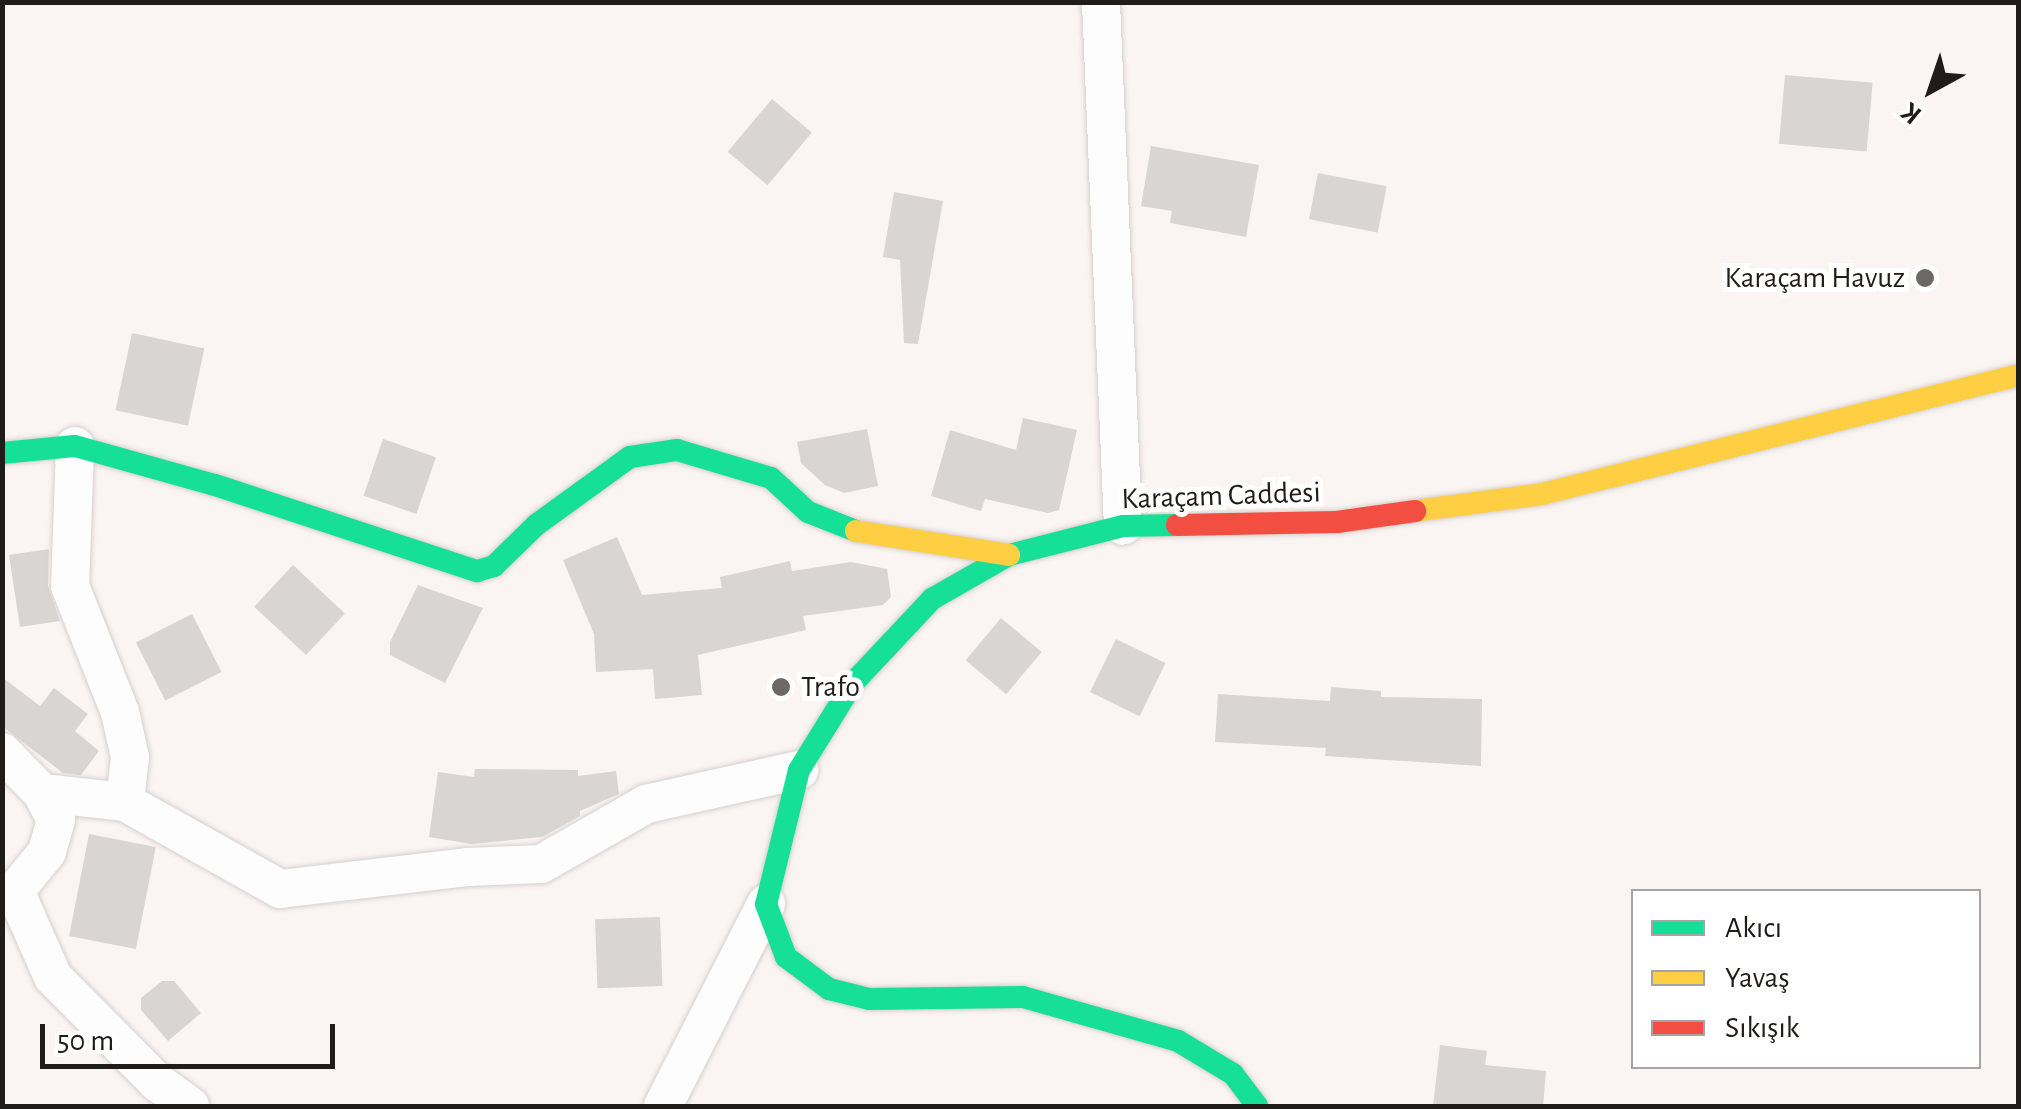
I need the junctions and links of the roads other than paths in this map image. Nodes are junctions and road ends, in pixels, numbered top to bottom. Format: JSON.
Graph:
{"nodes":[{"id":1,"x":1100,"y":2,"type":"edge"},
{"id":2,"x":2018,"y":375,"type":"edge"},
{"id":3,"x":74,"y":446,"type":"junction"},
{"id":4,"x":2,"y":453,"type":"edge"},
{"id":5,"x":1123,"y":526,"type":"junction"},
{"id":6,"x":1009,"y":555,"type":"junction"},
{"id":7,"x":2,"y":752,"type":"edge"},
{"id":8,"x":799,"y":770,"type":"junction"},
{"id":9,"x":42,"y":793,"type":"junction"},
{"id":10,"x":125,"y":802,"type":"junction"},
{"id":11,"x":9,"y":893,"type":"edge"},
{"id":12,"x":766,"y":904,"type":"junction"},
{"id":13,"x":190,"y":1106,"type":"edge"},
{"id":14,"x":663,"y":1106,"type":"edge"},
{"id":15,"x":1258,"y":1106,"type":"edge"}],
"edges":[{"from":1,"to":5,"type":"street"},
{"from":2,"to":5,"type":"street","name":"Karaçam Caddesi"},
{"from":3,"to":4,"type":"street"},
{"from":3,"to":6,"type":"street"},
{"from":3,"to":10,"type":"street"},
{"from":5,"to":6,"type":"street","name":"Karaçam Caddesi"},
{"from":6,"to":8,"type":"street","name":"Karaçam Caddesi"},
{"from":7,"to":9,"type":"street"},
{"from":8,"to":10,"type":"street"},
{"from":8,"to":12,"type":"street","name":"Karaçam Caddesi"},
{"from":9,"to":10,"type":"street"},
{"from":9,"to":11,"type":"street"},
{"from":11,"to":13,"type":"street"},
{"from":12,"to":14,"type":"street"},
{"from":12,"to":15,"type":"street"}]}
